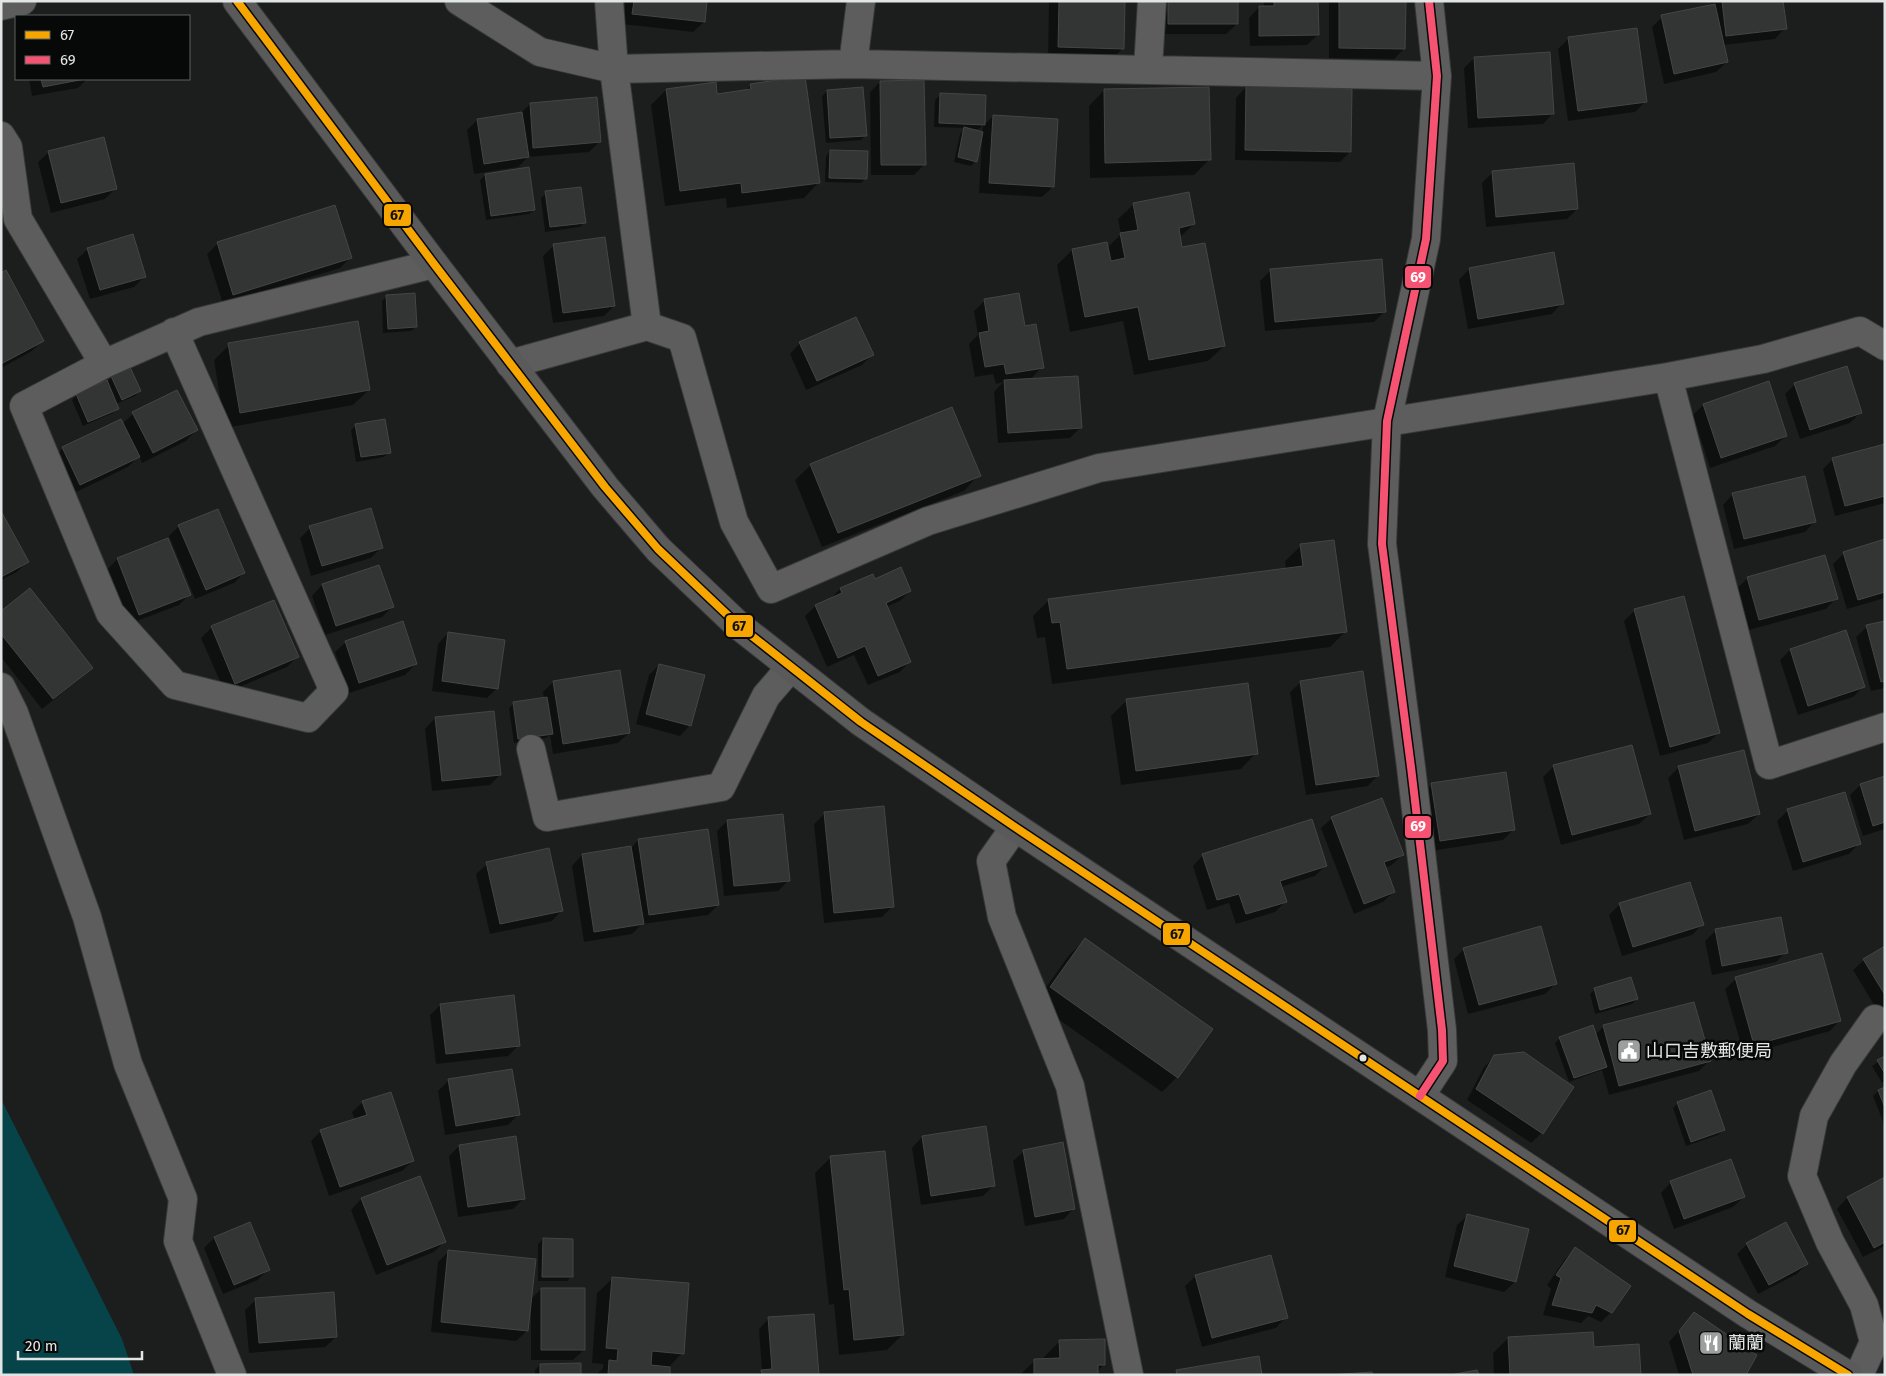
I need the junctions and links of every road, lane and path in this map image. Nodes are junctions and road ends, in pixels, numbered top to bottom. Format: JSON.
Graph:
{"nodes":[{"id":1,"x":22,"y":1,"type":"edge"},
{"id":2,"x":237,"y":1,"type":"edge"},
{"id":3,"x":459,"y":1,"type":"edge"},
{"id":4,"x":609,"y":1,"type":"edge"},
{"id":5,"x":861,"y":1,"type":"edge"},
{"id":6,"x":1152,"y":1,"type":"edge"},
{"id":7,"x":1429,"y":1,"type":"edge"},
{"id":8,"x":1,"y":6,"type":"edge"},
{"id":9,"x":853,"y":64,"type":"junction"},
{"id":10,"x":614,"y":69,"type":"junction"},
{"id":11,"x":1148,"y":69,"type":"junction"},
{"id":12,"x":1437,"y":76,"type":"junction"},
{"id":13,"x":1,"y":136,"type":"edge"},
{"id":14,"x":434,"y":264,"type":"junction"},
{"id":15,"x":647,"y":326,"type":"junction"},
{"id":16,"x":174,"y":332,"type":"junction"},
{"id":17,"x":1885,"y":346,"type":"edge"},
{"id":18,"x":104,"y":364,"type":"junction"},
{"id":19,"x":510,"y":364,"type":"junction"},
{"id":20,"x":1668,"y":377,"type":"junction"},
{"id":21,"x":1387,"y":421,"type":"junction"},
{"id":22,"x":791,"y":667,"type":"junction"},
{"id":23,"x":1,"y":687,"type":"edge"},
{"id":24,"x":1885,"y":727,"type":"edge"},
{"id":25,"x":531,"y":749,"type":"dead end"},
{"id":26,"x":1015,"y":827,"type":"junction"},
{"id":27,"x":1875,"y":1020,"type":"dead end"},
{"id":28,"x":1420,"y":1096,"type":"junction"},
{"id":29,"x":232,"y":1375,"type":"edge"},
{"id":30,"x":1129,"y":1375,"type":"edge"},
{"id":31,"x":1848,"y":1375,"type":"edge"},
{"id":32,"x":1859,"y":1375,"type":"edge"}],
"edges":[{"from":1,"to":8,"type":"street"},
{"from":2,"to":14,"type":"highway"},
{"from":3,"to":10,"type":"street"},
{"from":4,"to":10,"type":"street"},
{"from":5,"to":9,"type":"street"},
{"from":6,"to":11,"type":"street"},
{"from":7,"to":12,"type":"street"},
{"from":9,"to":10,"type":"street"},
{"from":9,"to":11,"type":"street"},
{"from":10,"to":15,"type":"street"},
{"from":11,"to":12,"type":"street"},
{"from":12,"to":21,"type":"street"},
{"from":13,"to":18,"type":"street"},
{"from":14,"to":16,"type":"street"},
{"from":14,"to":19,"type":"highway"},
{"from":15,"to":19,"type":"street"},
{"from":15,"to":21,"type":"street"},
{"from":16,"to":18,"type":"street"},
{"from":16,"to":18,"type":"street"},
{"from":17,"to":20,"type":"street"},
{"from":19,"to":22,"type":"highway"},
{"from":20,"to":21,"type":"street"},
{"from":20,"to":24,"type":"street"},
{"from":21,"to":28,"type":"street"},
{"from":22,"to":25,"type":"street"},
{"from":22,"to":26,"type":"highway"},
{"from":23,"to":29,"type":"street"},
{"from":26,"to":28,"type":"highway"},
{"from":26,"to":30,"type":"street"},
{"from":27,"to":32,"type":"street"},
{"from":28,"to":31,"type":"highway"}]}
